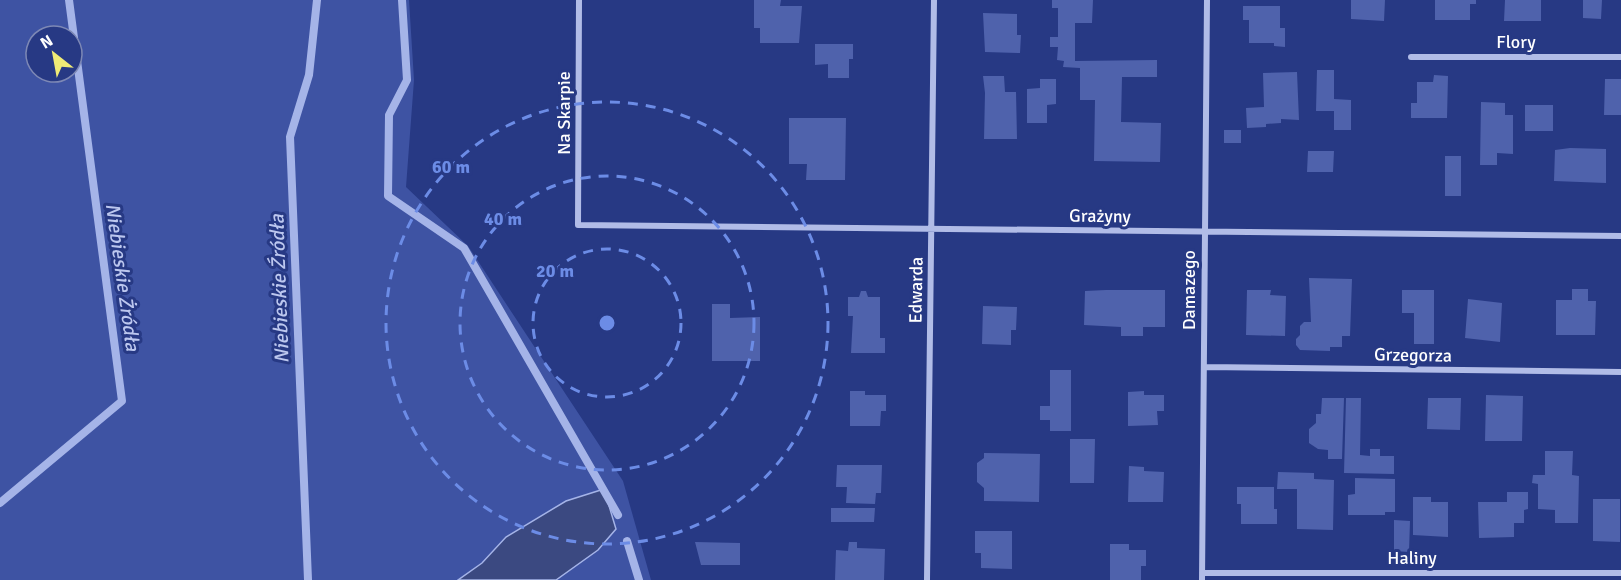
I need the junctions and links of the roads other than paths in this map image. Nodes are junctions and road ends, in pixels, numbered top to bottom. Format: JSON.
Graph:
{"nodes":[{"id":1,"x":579,"y":0,"type":"edge"},
{"id":2,"x":934,"y":0,"type":"edge"},
{"id":3,"x":1207,"y":0,"type":"edge"},
{"id":4,"x":1411,"y":57,"type":"dead end"},
{"id":5,"x":1621,"y":57,"type":"edge"},
{"id":6,"x":578,"y":225,"type":"joint"},
{"id":7,"x":931,"y":229,"type":"junction"},
{"id":8,"x":1204,"y":232,"type":"junction"},
{"id":9,"x":1621,"y":236,"type":"edge"},
{"id":10,"x":1204,"y":367,"type":"junction"},
{"id":11,"x":1621,"y":372,"type":"edge"},
{"id":12,"x":1621,"y":573,"type":"edge"},
{"id":13,"x":1202,"y":577,"type":"edge"},
{"id":14,"x":927,"y":580,"type":"edge"}],
"edges":[{"from":1,"to":6,"type":"street","name":"Na Skarpie"},
{"from":2,"to":7,"type":"street","name":"Edwarda"},
{"from":3,"to":8,"type":"street","name":"Damazego"},
{"from":4,"to":5,"type":"street","name":"Flory"},
{"from":6,"to":7,"type":"street","name":"Grażyny"},
{"from":7,"to":8,"type":"street","name":"Grażyny"},
{"from":7,"to":14,"type":"street","name":"Edwarda"},
{"from":8,"to":9,"type":"street","name":"Grażyny"},
{"from":8,"to":10,"type":"street","name":"Damazego"},
{"from":10,"to":11,"type":"street","name":"Grzegorza"},
{"from":10,"to":13,"type":"street","name":"Damazego"},
{"from":12,"to":13,"type":"street","name":"Haliny"}]}
